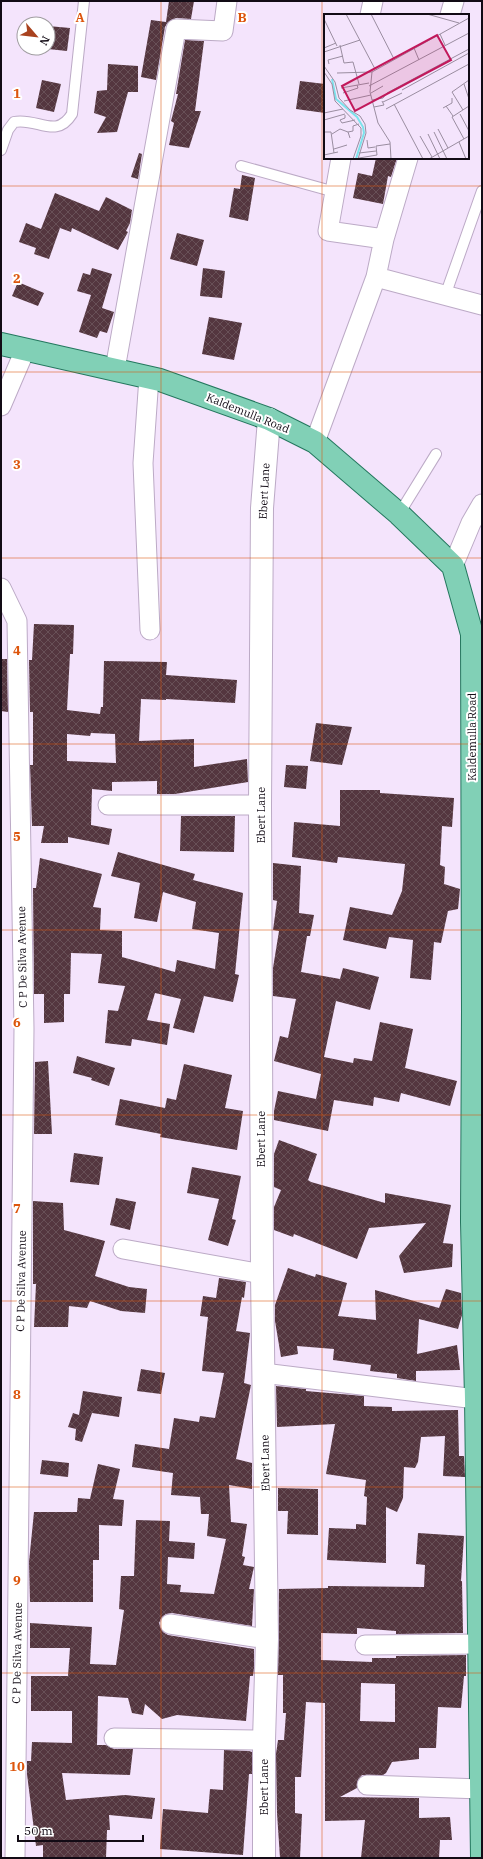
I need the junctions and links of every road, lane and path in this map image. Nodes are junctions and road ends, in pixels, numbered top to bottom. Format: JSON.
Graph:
{"nodes":[{"id":1,"x":84,"y":1,"type":"edge"},
{"id":2,"x":227,"y":1,"type":"edge"},
{"id":3,"x":373,"y":1,"type":"edge"},
{"id":4,"x":454,"y":1,"type":"edge"},
{"id":5,"x":370,"y":14,"type":"edge"},
{"id":6,"x":450,"y":14,"type":"edge"},
{"id":7,"x":1,"y":150,"type":"edge"},
{"id":8,"x":341,"y":159,"type":"edge"},
{"id":9,"x":408,"y":159,"type":"edge"},
{"id":10,"x":241,"y":166,"type":"dead end"},
{"id":11,"x":482,"y":191,"type":"edge"},
{"id":12,"x":335,"y":192,"type":"junction"},
{"id":13,"x":384,"y":239,"type":"junction"},
{"id":14,"x":376,"y":277,"type":"junction"},
{"id":15,"x":445,"y":296,"type":"junction"},
{"id":16,"x":482,"y":305,"type":"edge"},
{"id":17,"x":1,"y":344,"type":"edge"},
{"id":18,"x":26,"y":350,"type":"junction"},
{"id":19,"x":115,"y":370,"type":"junction"},
{"id":20,"x":149,"y":377,"type":"junction"},
{"id":21,"x":1,"y":406,"type":"edge"},
{"id":22,"x":269,"y":419,"type":"junction"},
{"id":23,"x":315,"y":442,"type":"junction"},
{"id":24,"x":436,"y":454,"type":"dead end"},
{"id":25,"x":482,"y":504,"type":"edge"},
{"id":26,"x":399,"y":514,"type":"junction"},
{"id":27,"x":453,"y":566,"type":"junction"},
{"id":28,"x":1,"y":588,"type":"edge"},
{"id":29,"x":150,"y":630,"type":"dead end"},
{"id":30,"x":477,"y":633,"type":"edge"},
{"id":31,"x":477,"y":752,"type":"edge"},
{"id":32,"x":108,"y":805,"type":"dead end"},
{"id":33,"x":260,"y":805,"type":"junction"},
{"id":34,"x":478,"y":1011,"type":"edge"},
{"id":35,"x":478,"y":1069,"type":"edge"},
{"id":36,"x":124,"y":1248,"type":"dead end"},
{"id":37,"x":262,"y":1274,"type":"junction"},
{"id":38,"x":263,"y":1374,"type":"junction"},
{"id":39,"x":476,"y":1399,"type":"junction"},
{"id":40,"x":170,"y":1624,"type":"dead end"},
{"id":41,"x":267,"y":1639,"type":"junction"},
{"id":42,"x":478,"y":1644,"type":"junction"},
{"id":43,"x":365,"y":1645,"type":"dead end"},
{"id":44,"x":114,"y":1738,"type":"dead end"},
{"id":45,"x":264,"y":1740,"type":"junction"},
{"id":46,"x":367,"y":1785,"type":"dead end"},
{"id":47,"x":481,"y":1789,"type":"junction"},
{"id":48,"x":15,"y":1858,"type":"edge"},
{"id":49,"x":264,"y":1858,"type":"edge"},
{"id":50,"x":482,"y":1858,"type":"edge"}],
"edges":[{"from":1,"to":7,"type":"lane"},
{"from":2,"to":19,"type":"street"},
{"from":3,"to":5,"type":"street"},
{"from":4,"to":6,"type":"street"},
{"from":8,"to":12,"type":"street"},
{"from":9,"to":13,"type":"street"},
{"from":10,"to":12,"type":"lane"},
{"from":11,"to":15,"type":"lane"},
{"from":12,"to":13,"type":"street"},
{"from":13,"to":14,"type":"street"},
{"from":14,"to":15,"type":"street"},
{"from":14,"to":23,"type":"street"},
{"from":15,"to":16,"type":"street"},
{"from":17,"to":18,"type":"main road","name":"Kaldemulla Road"},
{"from":18,"to":19,"type":"main road","name":"Kaldemulla Road"},
{"from":18,"to":21,"type":"street"},
{"from":19,"to":20,"type":"main road","name":"Kaldemulla Road"},
{"from":20,"to":22,"type":"main road","name":"Kaldemulla Road"},
{"from":20,"to":29,"type":"street"},
{"from":22,"to":23,"type":"main road","name":"Kaldemulla Road"},
{"from":22,"to":33,"type":"street","name":"Ebert Lane"},
{"from":23,"to":26,"type":"main road","name":"Kaldemulla Road"},
{"from":24,"to":26,"type":"lane"},
{"from":25,"to":27,"type":"street"},
{"from":26,"to":27,"type":"main road","name":"Kaldemulla Road"},
{"from":27,"to":30,"type":"main road","name":"Kaldemulla Road"},
{"from":28,"to":48,"type":"street","name":"C P De Silva Avenue"},
{"from":30,"to":31,"type":"main road","name":"Kaldemulla Road"},
{"from":31,"to":34,"type":"main road","name":"Kaldemulla Road"},
{"from":32,"to":33,"type":"street"},
{"from":33,"to":37,"type":"street","name":"Ebert Lane"},
{"from":34,"to":35,"type":"main road","name":"Kaldemulla Road"},
{"from":35,"to":39,"type":"main road","name":"Kaldemulla Road"},
{"from":36,"to":37,"type":"street"},
{"from":37,"to":38,"type":"street","name":"Ebert Lane"},
{"from":38,"to":39,"type":"street"},
{"from":38,"to":41,"type":"street","name":"Ebert Lane"},
{"from":39,"to":42,"type":"main road","name":"Kaldemulla Road"},
{"from":40,"to":41,"type":"street"},
{"from":41,"to":45,"type":"street","name":"Ebert Lane"},
{"from":42,"to":43,"type":"street"},
{"from":42,"to":47,"type":"main road","name":"Kaldemulla Road"},
{"from":44,"to":45,"type":"street"},
{"from":45,"to":49,"type":"street","name":"Ebert Lane"},
{"from":46,"to":47,"type":"street"},
{"from":47,"to":50,"type":"main road","name":"Kaldemulla Road"}]}
